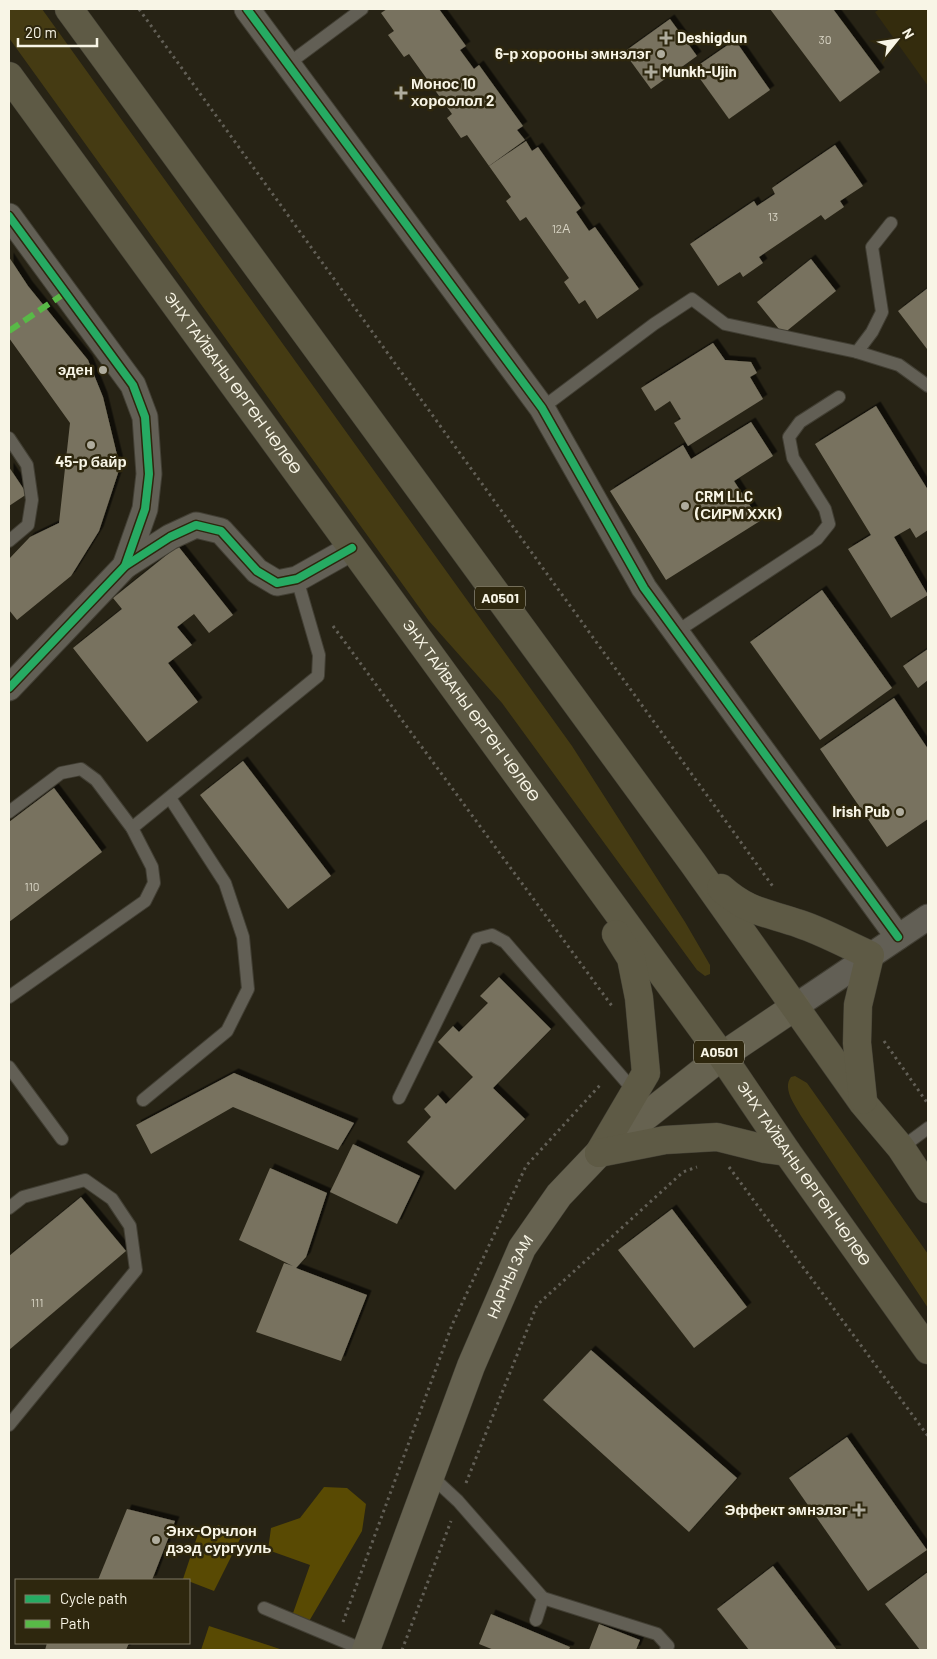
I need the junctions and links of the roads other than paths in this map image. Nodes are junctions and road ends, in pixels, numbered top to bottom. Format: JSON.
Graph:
{"nodes":[{"id":1,"x":69,"y":9,"type":"edge"},
{"id":2,"x":247,"y":9,"type":"edge"},
{"id":3,"x":362,"y":9,"type":"edge"},
{"id":4,"x":288,"y":64,"type":"junction"},
{"id":5,"x":9,"y":76,"type":"edge"},
{"id":6,"x":9,"y":216,"type":"edge"},
{"id":7,"x":891,"y":223,"type":"dead end"},
{"id":8,"x":857,"y":352,"type":"junction"},
{"id":9,"x":928,"y":386,"type":"edge"},
{"id":10,"x":839,"y":397,"type":"dead end"},
{"id":11,"x":542,"y":408,"type":"junction"},
{"id":12,"x":9,"y":438,"type":"edge"},
{"id":13,"x":9,"y":541,"type":"edge"},
{"id":14,"x":352,"y":548,"type":"junction"},
{"id":15,"x":125,"y":566,"type":"junction"},
{"id":16,"x":298,"y":579,"type":"junction"},
{"id":17,"x":676,"y":632,"type":"junction"},
{"id":18,"x":9,"y":688,"type":"edge"},
{"id":19,"x":170,"y":798,"type":"junction"},
{"id":20,"x":534,"y":800,"type":"junction"},
{"id":21,"x":9,"y":812,"type":"edge"},
{"id":22,"x":132,"y":828,"type":"junction"},
{"id":23,"x":693,"y":863,"type":"junction"},
{"id":24,"x":928,"y":917,"type":"edge"},
{"id":25,"x":898,"y":937,"type":"junction"},
{"id":26,"x":870,"y":955,"type":"junction"},
{"id":27,"x":9,"y":997,"type":"edge"},
{"id":28,"x":796,"y":1006,"type":"junction"},
{"id":29,"x":722,"y":1056,"type":"junction"},
{"id":30,"x":9,"y":1067,"type":"edge"},
{"id":31,"x":635,"y":1092,"type":"junction"},
{"id":32,"x":399,"y":1098,"type":"dead end"},
{"id":33,"x":142,"y":1100,"type":"dead end"},
{"id":34,"x":863,"y":1103,"type":"junction"},
{"id":35,"x":928,"y":1128,"type":"edge"},
{"id":36,"x":62,"y":1139,"type":"dead end"},
{"id":37,"x":902,"y":1148,"type":"junction"},
{"id":38,"x":787,"y":1152,"type":"junction"},
{"id":39,"x":599,"y":1153,"type":"junction"},
{"id":40,"x":928,"y":1189,"type":"edge"},
{"id":41,"x":9,"y":1208,"type":"edge"},
{"id":42,"x":928,"y":1350,"type":"edge"},
{"id":43,"x":9,"y":1425,"type":"edge"},
{"id":44,"x":430,"y":1474,"type":"junction"},
{"id":45,"x":543,"y":1598,"type":"junction"},
{"id":46,"x":264,"y":1608,"type":"dead end"},
{"id":47,"x":536,"y":1620,"type":"dead end"},
{"id":48,"x":365,"y":1650,"type":"edge"},
{"id":49,"x":666,"y":1650,"type":"edge"}],
"edges":[{"from":1,"to":23,"type":"highway","number":"A0501"},
{"from":2,"to":4,"type":"street"},
{"from":3,"to":4,"type":"lane"},
{"from":4,"to":11,"type":"street"},
{"from":5,"to":14,"type":"highway","name":"ЭНХ ТАЙВАНЫ ӨРГӨН ЧӨЛӨӨ","number":"A0501"},
{"from":6,"to":15,"type":"street"},
{"from":7,"to":8,"type":"lane"},
{"from":8,"to":9,"type":"lane"},
{"from":8,"to":11,"type":"lane"},
{"from":10,"to":17,"type":"lane"},
{"from":11,"to":17,"type":"street"},
{"from":12,"to":13,"type":"lane"},
{"from":14,"to":16,"type":"street"},
{"from":14,"to":20,"type":"highway","name":"ЭНХ ТАЙВАНЫ ӨРГӨН ЧӨЛӨӨ","number":"A0501"},
{"from":15,"to":16,"type":"street"},
{"from":15,"to":18,"type":"street"},
{"from":16,"to":19,"type":"lane"},
{"from":17,"to":25,"type":"street"},
{"from":19,"to":22,"type":"lane"},
{"from":19,"to":33,"type":"lane"},
{"from":20,"to":29,"type":"highway","name":"ЭНХ ТАЙВАНЫ ӨРГӨН ЧӨЛӨӨ","number":"A0501"},
{"from":20,"to":31,"type":"highway"},
{"from":21,"to":22,"type":"lane"},
{"from":22,"to":27,"type":"lane"},
{"from":23,"to":26,"type":"highway"},
{"from":23,"to":28,"type":"highway","number":"A0501"},
{"from":24,"to":25,"type":"street"},
{"from":25,"to":26,"type":"street"},
{"from":26,"to":28,"type":"street"},
{"from":26,"to":34,"type":"highway"},
{"from":28,"to":29,"type":"main road","name":"НАРНЫ ЗАМ"},
{"from":28,"to":34,"type":"highway","number":"A0501"},
{"from":29,"to":38,"type":"highway","name":"ЭНХ ТАЙВАНЫ ӨРГӨН ЧӨЛӨӨ","number":"A0501"},
{"from":29,"to":39,"type":"main road","name":"НАРНЫ ЗАМ"},
{"from":30,"to":36,"type":"lane"},
{"from":31,"to":32,"type":"lane"},
{"from":31,"to":39,"type":"highway"},
{"from":34,"to":37,"type":"highway","number":"A0501"},
{"from":35,"to":37,"type":"lane"},
{"from":37,"to":40,"type":"highway","number":"A0501"},
{"from":38,"to":39,"type":"highway"},
{"from":38,"to":42,"type":"highway","name":"ЭНХ ТАЙВАНЫ ӨРГӨН ЧӨЛӨӨ","number":"A0501"},
{"from":39,"to":44,"type":"main road","name":"НАРНЫ ЗАМ"},
{"from":41,"to":43,"type":"lane"},
{"from":44,"to":45,"type":"lane"},
{"from":44,"to":48,"type":"main road","name":"НАРНЫ ЗАМ"},
{"from":45,"to":47,"type":"lane"},
{"from":45,"to":49,"type":"lane"},
{"from":46,"to":48,"type":"lane"}]}
